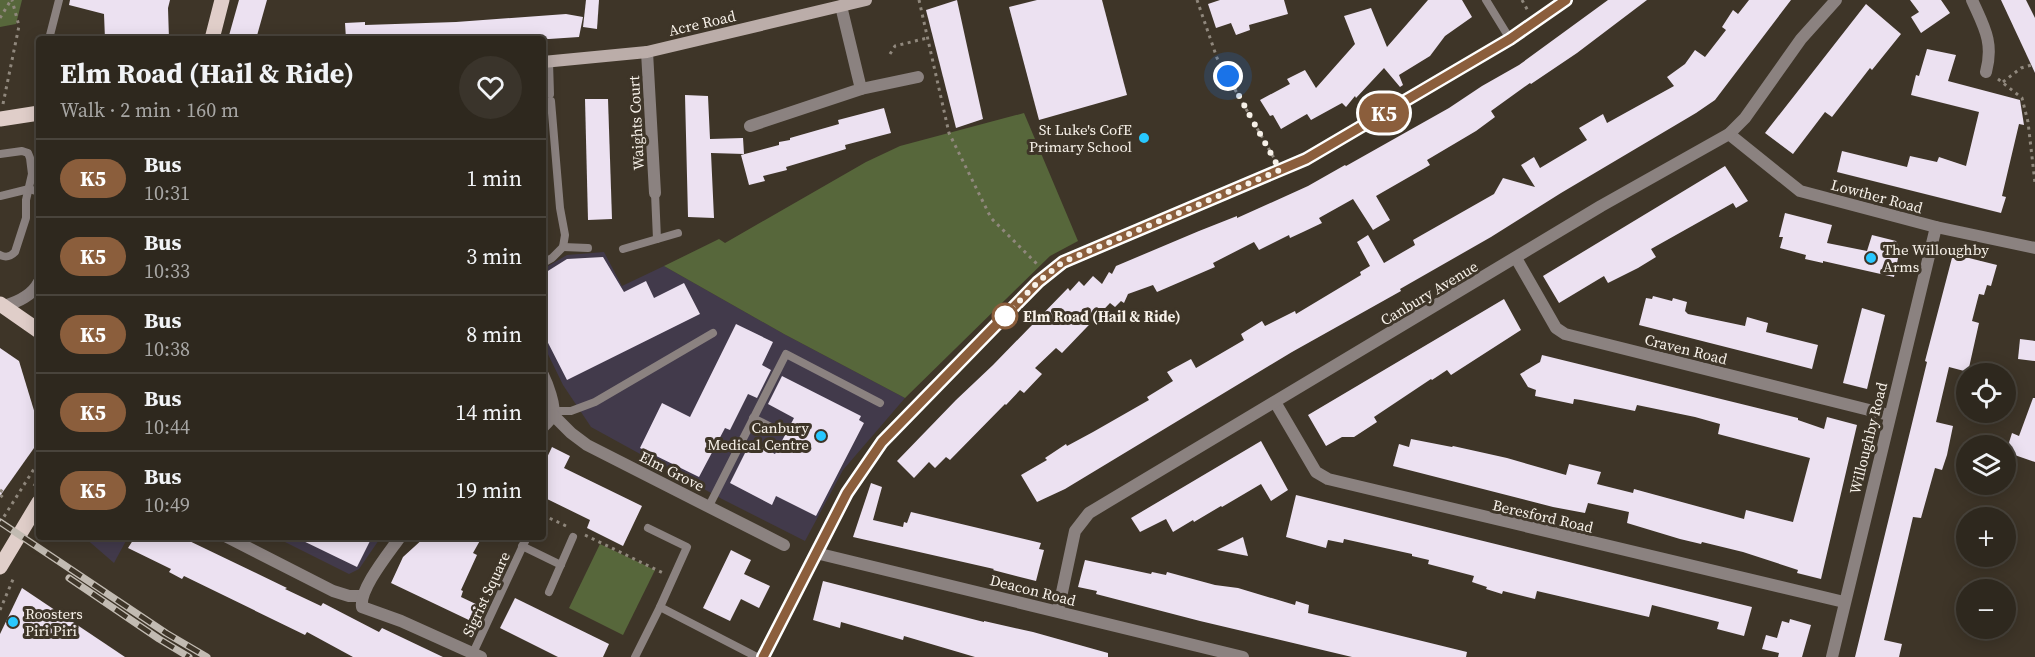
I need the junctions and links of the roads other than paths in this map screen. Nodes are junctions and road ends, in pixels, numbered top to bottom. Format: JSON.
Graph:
{"nodes":[{"id":1,"x":59,"y":0,"type":"edge"},
{"id":2,"x":222,"y":0,"type":"edge"},
{"id":3,"x":866,"y":0,"type":"edge"},
{"id":4,"x":1486,"y":0,"type":"edge"},
{"id":5,"x":1566,"y":0,"type":"edge"},
{"id":6,"x":1836,"y":0,"type":"edge"},
{"id":7,"x":1972,"y":0,"type":"edge"},
{"id":8,"x":845,"y":4,"type":"edge"},
{"id":9,"x":50,"y":36,"type":"edge"},
{"id":10,"x":213,"y":36,"type":"edge"},
{"id":11,"x":1510,"y":39,"type":"junction"},
{"id":12,"x":647,"y":52,"type":"junction"},
{"id":13,"x":546,"y":62,"type":"edge"},
{"id":14,"x":1986,"y":72,"type":"road end"},
{"id":15,"x":918,"y":77,"type":"dead end"},
{"id":16,"x":861,"y":89,"type":"junction"},
{"id":17,"x":36,"y":113,"type":"edge"},
{"id":18,"x":1,"y":114,"type":"edge"},
{"id":19,"x":750,"y":126,"type":"dead end"},
{"id":20,"x":1729,"y":134,"type":"junction"},
{"id":21,"x":0,"y":154,"type":"edge"},
{"id":22,"x":36,"y":175,"type":"edge"},
{"id":23,"x":29,"y":189,"type":"junction"},
{"id":24,"x":36,"y":191,"type":"edge"},
{"id":25,"x":655,"y":193,"type":"joint"},
{"id":26,"x":0,"y":196,"type":"edge"},
{"id":27,"x":1935,"y":227,"type":"junction"},
{"id":28,"x":678,"y":233,"type":"dead end"},
{"id":29,"x":657,"y":239,"type":"junction"},
{"id":30,"x":563,"y":247,"type":"junction"},
{"id":31,"x":588,"y":248,"type":"dead end"},
{"id":32,"x":2035,"y":248,"type":"edge"},
{"id":33,"x":623,"y":249,"type":"dead end"},
{"id":34,"x":0,"y":255,"type":"edge"},
{"id":35,"x":1516,"y":258,"type":"junction"},
{"id":36,"x":546,"y":261,"type":"edge"},
{"id":37,"x":36,"y":287,"type":"edge"},
{"id":38,"x":2,"y":305,"type":"edge"},
{"id":39,"x":36,"y":329,"type":"edge"},
{"id":40,"x":714,"y":333,"type":"dead end"},
{"id":41,"x":546,"y":382,"type":"edge"},
{"id":42,"x":1275,"y":402,"type":"junction"},
{"id":43,"x":880,"y":403,"type":"dead end"},
{"id":44,"x":553,"y":413,"type":"junction"},
{"id":45,"x":1889,"y":415,"type":"junction"},
{"id":46,"x":753,"y":418,"type":"junction"},
{"id":47,"x":546,"y":423,"type":"edge"},
{"id":48,"x":775,"y":429,"type":"dead end"},
{"id":49,"x":709,"y":506,"type":"junction"},
{"id":50,"x":36,"y":507,"type":"edge"},
{"id":51,"x":648,"y":528,"type":"dead end"},
{"id":52,"x":575,"y":534,"type":"road end"},
{"id":53,"x":233,"y":540,"type":"edge"},
{"id":54,"x":398,"y":540,"type":"edge"},
{"id":55,"x":525,"y":540,"type":"edge"},
{"id":56,"x":784,"y":545,"type":"dead end"},
{"id":57,"x":522,"y":546,"type":"junction"},
{"id":58,"x":816,"y":553,"type":"junction"},
{"id":59,"x":561,"y":565,"type":"junction"},
{"id":60,"x":0,"y":567,"type":"edge"},
{"id":61,"x":549,"y":592,"type":"dead end"},
{"id":62,"x":362,"y":596,"type":"junction"},
{"id":63,"x":1844,"y":602,"type":"junction"},
{"id":64,"x":660,"y":607,"type":"junction"},
{"id":65,"x":1058,"y":611,"type":"junction"},
{"id":66,"x":477,"y":655,"type":"edge"},
{"id":67,"x":635,"y":657,"type":"edge"},
{"id":68,"x":758,"y":657,"type":"edge"},
{"id":69,"x":763,"y":657,"type":"edge"},
{"id":70,"x":1243,"y":657,"type":"edge"},
{"id":71,"x":1832,"y":657,"type":"edge"}],
"edges":[{"from":1,"to":9,"type":"lane"},
{"from":2,"to":10,"type":"main road"},
{"from":3,"to":8,"type":"street","name":"Acre Road"},
{"from":4,"to":11,"type":"lane"},
{"from":5,"to":11,"type":"street"},
{"from":6,"to":20,"type":"street","name":"Canbury Avenue"},
{"from":7,"to":14,"type":"street"},
{"from":8,"to":12,"type":"street","name":"Acre Road"},
{"from":8,"to":16,"type":"street"},
{"from":11,"to":58,"type":"street"},
{"from":12,"to":13,"type":"street","name":"Acre Road"},
{"from":12,"to":25,"type":"street","name":"Waights Court"},
{"from":13,"to":30,"type":"lane"},
{"from":15,"to":16,"type":"street"},
{"from":16,"to":19,"type":"street"},
{"from":17,"to":18,"type":"main road"},
{"from":20,"to":27,"type":"street","name":"Lowther Road"},
{"from":20,"to":35,"type":"street","name":"Canbury Avenue"},
{"from":21,"to":22,"type":"lane"},
{"from":22,"to":23,"type":"lane"},
{"from":23,"to":24,"type":"lane"},
{"from":23,"to":26,"type":"lane"},
{"from":23,"to":34,"type":"lane"},
{"from":25,"to":29,"type":"lane"},
{"from":27,"to":32,"type":"street","name":"Lowther Road"},
{"from":27,"to":45,"type":"street","name":"Willoughby Road"},
{"from":28,"to":29,"type":"lane"},
{"from":29,"to":33,"type":"lane"},
{"from":30,"to":31,"type":"lane"},
{"from":30,"to":36,"type":"lane"},
{"from":35,"to":42,"type":"street","name":"Canbury Avenue"},
{"from":35,"to":45,"type":"street","name":"Craven Road"},
{"from":37,"to":38,"type":"street"},
{"from":38,"to":39,"type":"main road"},
{"from":40,"to":44,"type":"lane"},
{"from":41,"to":44,"type":"street"},
{"from":42,"to":63,"type":"street","name":"Beresford Road"},
{"from":42,"to":65,"type":"street","name":"Canbury Avenue"},
{"from":43,"to":46,"type":"lane"},
{"from":44,"to":47,"type":"street"},
{"from":44,"to":49,"type":"street","name":"Elm Grove"},
{"from":45,"to":63,"type":"street","name":"Willoughby Road"},
{"from":46,"to":48,"type":"lane"},
{"from":46,"to":49,"type":"lane"},
{"from":49,"to":56,"type":"street","name":"Elm Grove"},
{"from":50,"to":60,"type":"main road"},
{"from":51,"to":64,"type":"lane"},
{"from":52,"to":59,"type":"lane"},
{"from":53,"to":62,"type":"street"},
{"from":54,"to":62,"type":"street"},
{"from":55,"to":57,"type":"lane","name":"Sigrist Square"},
{"from":57,"to":59,"type":"lane","name":"Sigrist Square"},
{"from":57,"to":66,"type":"lane","name":"Sigrist Square"},
{"from":58,"to":65,"type":"street","name":"Deacon Road"},
{"from":58,"to":69,"type":"street"},
{"from":59,"to":61,"type":"lane"},
{"from":62,"to":66,"type":"street"},
{"from":63,"to":71,"type":"street","name":"Willoughby Road"},
{"from":64,"to":67,"type":"lane"},
{"from":64,"to":68,"type":"lane"},
{"from":65,"to":70,"type":"street","name":"Deacon Road"}]}
